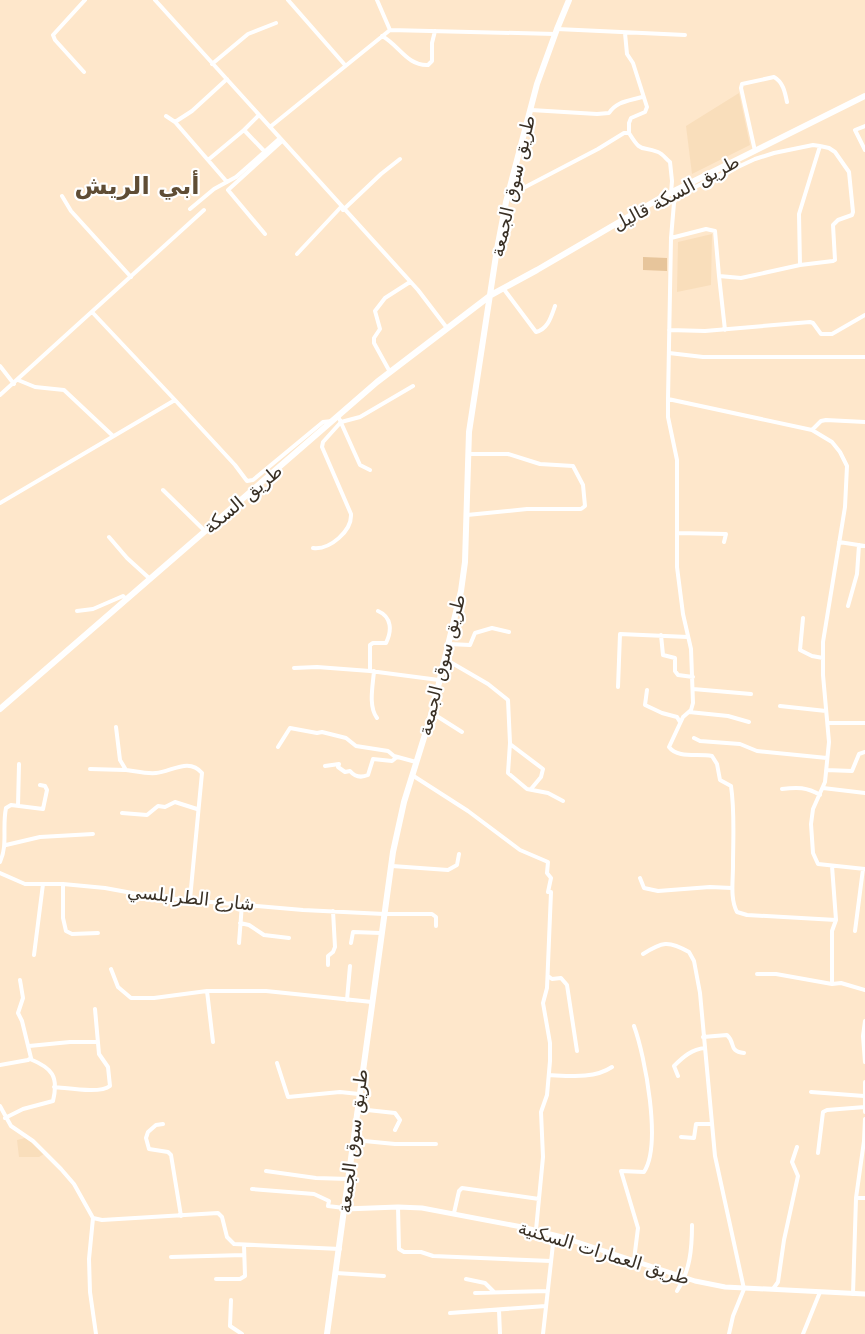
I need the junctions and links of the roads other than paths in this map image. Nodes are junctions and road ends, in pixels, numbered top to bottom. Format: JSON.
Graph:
{"nodes":[{"id":1,"x":85,"y":0,"type":"edge"},
{"id":2,"x":155,"y":0,"type":"edge"},
{"id":3,"x":288,"y":0,"type":"edge"},
{"id":4,"x":377,"y":0,"type":"edge"},
{"id":5,"x":569,"y":0,"type":"edge"},
{"id":6,"x":276,"y":22,"type":"dead end"},
{"id":7,"x":390,"y":30,"type":"junction"},
{"id":8,"x":435,"y":31,"type":"junction"},
{"id":9,"x":556,"y":31,"type":"junction"},
{"id":10,"x":625,"y":33,"type":"junction"},
{"id":11,"x":684,"y":34,"type":"dead end"},
{"id":12,"x":382,"y":36,"type":"junction"},
{"id":13,"x":212,"y":64,"type":"junction"},
{"id":14,"x":345,"y":65,"type":"junction"},
{"id":15,"x":84,"y":72,"type":"dead end"},
{"id":16,"x":227,"y":79,"type":"junction"},
{"id":17,"x":865,"y":96,"type":"edge"},
{"id":18,"x":642,"y":97,"type":"junction"},
{"id":19,"x":787,"y":102,"type":"dead end"},
{"id":20,"x":531,"y":110,"type":"junction"},
{"id":21,"x":259,"y":115,"type":"junction"},
{"id":22,"x":166,"y":116,"type":"dead end"},
{"id":23,"x":175,"y":122,"type":"junction"},
{"id":24,"x":865,"y":126,"type":"edge"},
{"id":25,"x":270,"y":127,"type":"junction"},
{"id":26,"x":244,"y":129,"type":"junction"},
{"id":27,"x":629,"y":133,"type":"junction"},
{"id":28,"x":281,"y":140,"type":"junction"},
{"id":29,"x":820,"y":146,"type":"junction"},
{"id":30,"x":865,"y":150,"type":"edge"},
{"id":31,"x":265,"y":152,"type":"junction"},
{"id":32,"x":755,"y":152,"type":"junction"},
{"id":33,"x":400,"y":159,"type":"dead end"},
{"id":34,"x":207,"y":160,"type":"junction"},
{"id":35,"x":227,"y":182,"type":"junction"},
{"id":36,"x":675,"y":193,"type":"junction"},
{"id":37,"x":62,"y":196,"type":"dead end"},
{"id":38,"x":507,"y":196,"type":"junction"},
{"id":39,"x":662,"y":197,"type":"junction"},
{"id":40,"x":674,"y":203,"type":"junction"},
{"id":41,"x":190,"y":208,"type":"dead end"},
{"id":42,"x":342,"y":209,"type":"junction"},
{"id":43,"x":204,"y":210,"type":"dead end"},
{"id":44,"x":265,"y":234,"type":"dead end"},
{"id":45,"x":671,"y":237,"type":"junction"},
{"id":46,"x":297,"y":254,"type":"dead end"},
{"id":47,"x":800,"y":265,"type":"junction"},
{"id":48,"x":719,"y":276,"type":"junction"},
{"id":49,"x":131,"y":277,"type":"junction"},
{"id":50,"x":410,"y":282,"type":"junction"},
{"id":51,"x":503,"y":288,"type":"junction"},
{"id":52,"x":491,"y":295,"type":"junction"},
{"id":53,"x":555,"y":306,"type":"dead end"},
{"id":54,"x":92,"y":312,"type":"junction"},
{"id":55,"x":865,"y":315,"type":"edge"},
{"id":56,"x":447,"y":328,"type":"junction"},
{"id":57,"x":669,"y":330,"type":"junction"},
{"id":58,"x":725,"y":330,"type":"junction"},
{"id":59,"x":669,"y":353,"type":"junction"},
{"id":60,"x":865,"y":357,"type":"edge"},
{"id":61,"x":0,"y":366,"type":"edge"},
{"id":62,"x":390,"y":372,"type":"junction"},
{"id":63,"x":18,"y":380,"type":"junction"},
{"id":64,"x":14,"y":384,"type":"junction"},
{"id":65,"x":413,"y":386,"type":"dead end"},
{"id":66,"x":0,"y":396,"type":"edge"},
{"id":67,"x":668,"y":399,"type":"junction"},
{"id":68,"x":175,"y":400,"type":"junction"},
{"id":69,"x":340,"y":419,"type":"junction"},
{"id":70,"x":333,"y":421,"type":"junction"},
{"id":71,"x":865,"y":422,"type":"edge"},
{"id":72,"x":812,"y":430,"type":"junction"},
{"id":73,"x":113,"y":436,"type":"junction"},
{"id":74,"x":467,"y":454,"type":"junction"},
{"id":75,"x":370,"y":470,"type":"dead end"},
{"id":76,"x":163,"y":489,"type":"dead end"},
{"id":77,"x":0,"y":503,"type":"edge"},
{"id":78,"x":467,"y":514,"type":"junction"},
{"id":79,"x":205,"y":531,"type":"junction"},
{"id":80,"x":678,"y":533,"type":"junction"},
{"id":81,"x":109,"y":537,"type":"dead end"},
{"id":82,"x":724,"y":542,"type":"dead end"},
{"id":83,"x":839,"y":542,"type":"junction"},
{"id":84,"x":859,"y":545,"type":"junction"},
{"id":85,"x":865,"y":546,"type":"edge"},
{"id":86,"x":313,"y":548,"type":"dead end"},
{"id":87,"x":149,"y":578,"type":"junction"},
{"id":88,"x":127,"y":600,"type":"junction"},
{"id":89,"x":848,"y":606,"type":"dead end"},
{"id":90,"x":77,"y":611,"type":"dead end"},
{"id":91,"x":378,"y":611,"type":"dead end"},
{"id":92,"x":803,"y":618,"type":"dead end"},
{"id":93,"x":509,"y":632,"type":"dead end"},
{"id":94,"x":662,"y":636,"type":"junction"},
{"id":95,"x":688,"y":637,"type":"junction"},
{"id":96,"x":449,"y":644,"type":"junction"},
{"id":97,"x":823,"y":658,"type":"junction"},
{"id":98,"x":445,"y":659,"type":"junction"},
{"id":99,"x":294,"y":668,"type":"dead end"},
{"id":100,"x":372,"y":671,"type":"junction"},
{"id":101,"x":693,"y":677,"type":"junction"},
{"id":102,"x":440,"y":681,"type":"junction"},
{"id":103,"x":618,"y":687,"type":"dead end"},
{"id":104,"x":693,"y":689,"type":"junction"},
{"id":105,"x":648,"y":690,"type":"dead end"},
{"id":106,"x":751,"y":694,"type":"dead end"},
{"id":107,"x":780,"y":706,"type":"dead end"},
{"id":108,"x":0,"y":709,"type":"edge"},
{"id":109,"x":826,"y":711,"type":"junction"},
{"id":110,"x":432,"y":712,"type":"junction"},
{"id":111,"x":688,"y":712,"type":"junction"},
{"id":112,"x":377,"y":717,"type":"dead end"},
{"id":113,"x":680,"y":722,"type":"junction"},
{"id":114,"x":749,"y":722,"type":"dead end"},
{"id":115,"x":828,"y":723,"type":"junction"},
{"id":116,"x":865,"y":723,"type":"edge"},
{"id":117,"x":116,"y":727,"type":"dead end"},
{"id":118,"x":462,"y":732,"type":"dead end"},
{"id":119,"x":694,"y":738,"type":"dead end"},
{"id":120,"x":510,"y":743,"type":"junction"},
{"id":121,"x":278,"y":747,"type":"dead end"},
{"id":122,"x":865,"y":752,"type":"edge"},
{"id":123,"x":397,"y":757,"type":"junction"},
{"id":124,"x":828,"y":758,"type":"junction"},
{"id":125,"x":416,"y":762,"type":"junction"},
{"id":126,"x":19,"y":764,"type":"dead end"},
{"id":127,"x":325,"y":766,"type":"dead end"},
{"id":128,"x":90,"y":770,"type":"dead end"},
{"id":129,"x":126,"y":770,"type":"junction"},
{"id":130,"x":826,"y":770,"type":"junction"},
{"id":131,"x":412,"y":776,"type":"junction"},
{"id":132,"x":40,"y":785,"type":"dead end"},
{"id":133,"x":823,"y":788,"type":"junction"},
{"id":134,"x":531,"y":789,"type":"junction"},
{"id":135,"x":782,"y":789,"type":"dead end"},
{"id":136,"x":865,"y":793,"type":"edge"},
{"id":137,"x":820,"y":795,"type":"junction"},
{"id":138,"x":563,"y":801,"type":"dead end"},
{"id":139,"x":18,"y":806,"type":"junction"},
{"id":140,"x":197,"y":808,"type":"junction"},
{"id":141,"x":122,"y":813,"type":"dead end"},
{"id":142,"x":93,"y":834,"type":"dead end"},
{"id":143,"x":6,"y":845,"type":"junction"},
{"id":144,"x":459,"y":854,"type":"dead end"},
{"id":145,"x":0,"y":862,"type":"edge"},
{"id":146,"x":391,"y":866,"type":"junction"},
{"id":147,"x":832,"y":866,"type":"junction"},
{"id":148,"x":864,"y":869,"type":"edge"},
{"id":149,"x":0,"y":873,"type":"edge"},
{"id":150,"x":640,"y":878,"type":"dead end"},
{"id":151,"x":43,"y":884,"type":"junction"},
{"id":152,"x":63,"y":884,"type":"junction"},
{"id":153,"x":732,"y":888,"type":"junction"},
{"id":154,"x":189,"y":899,"type":"junction"},
{"id":155,"x":242,"y":904,"type":"junction"},
{"id":156,"x":333,"y":911,"type":"junction"},
{"id":157,"x":384,"y":915,"type":"junction"},
{"id":158,"x":836,"y":920,"type":"junction"},
{"id":159,"x":240,"y":923,"type":"junction"},
{"id":160,"x":436,"y":926,"type":"dead end"},
{"id":161,"x":855,"y":931,"type":"dead end"},
{"id":162,"x":98,"y":933,"type":"dead end"},
{"id":163,"x":381,"y":933,"type":"junction"},
{"id":164,"x":289,"y":938,"type":"dead end"},
{"id":165,"x":239,"y":943,"type":"dead end"},
{"id":166,"x":351,"y":943,"type":"dead end"},
{"id":167,"x":643,"y":954,"type":"dead end"},
{"id":168,"x":34,"y":955,"type":"dead end"},
{"id":169,"x":328,"y":965,"type":"dead end"},
{"id":170,"x":350,"y":966,"type":"dead end"},
{"id":171,"x":111,"y":969,"type":"dead end"},
{"id":172,"x":756,"y":974,"type":"dead end"},
{"id":173,"x":547,"y":975,"type":"junction"},
{"id":174,"x":20,"y":980,"type":"dead end"},
{"id":175,"x":832,"y":984,"type":"junction"},
{"id":176,"x":865,"y":990,"type":"edge"},
{"id":177,"x":207,"y":991,"type":"junction"},
{"id":178,"x":347,"y":1000,"type":"junction"},
{"id":179,"x":372,"y":1002,"type":"junction"},
{"id":180,"x":95,"y":1009,"type":"dead end"},
{"id":181,"x":865,"y":1021,"type":"edge"},
{"id":182,"x":634,"y":1026,"type":"dead end"},
{"id":183,"x":703,"y":1037,"type":"junction"},
{"id":184,"x":97,"y":1042,"type":"junction"},
{"id":185,"x":213,"y":1042,"type":"dead end"},
{"id":186,"x":29,"y":1046,"type":"junction"},
{"id":187,"x":705,"y":1048,"type":"junction"},
{"id":188,"x":577,"y":1051,"type":"dead end"},
{"id":189,"x":744,"y":1053,"type":"dead end"},
{"id":190,"x":30,"y":1059,"type":"junction"},
{"id":191,"x":865,"y":1062,"type":"edge"},
{"id":192,"x":277,"y":1063,"type":"dead end"},
{"id":193,"x":0,"y":1065,"type":"edge"},
{"id":194,"x":612,"y":1067,"type":"dead end"},
{"id":195,"x":549,"y":1075,"type":"junction"},
{"id":196,"x":678,"y":1076,"type":"dead end"},
{"id":197,"x":865,"y":1082,"type":"edge"},
{"id":198,"x":54,"y":1088,"type":"junction"},
{"id":199,"x":811,"y":1092,"type":"dead end"},
{"id":200,"x":359,"y":1094,"type":"junction"},
{"id":201,"x":864,"y":1096,"type":"edge"},
{"id":202,"x":0,"y":1106,"type":"edge"},
{"id":203,"x":357,"y":1109,"type":"junction"},
{"id":204,"x":865,"y":1109,"type":"edge"},
{"id":205,"x":5,"y":1118,"type":"junction"},
{"id":206,"x":865,"y":1119,"type":"edge"},
{"id":207,"x":163,"y":1124,"type":"dead end"},
{"id":208,"x":712,"y":1124,"type":"junction"},
{"id":209,"x":395,"y":1130,"type":"dead end"},
{"id":210,"x":681,"y":1137,"type":"dead end"},
{"id":211,"x":353,"y":1140,"type":"junction"},
{"id":212,"x":436,"y":1144,"type":"dead end"},
{"id":213,"x":798,"y":1147,"type":"dead end"},
{"id":214,"x":818,"y":1154,"type":"dead end"},
{"id":215,"x":266,"y":1171,"type":"dead end"},
{"id":216,"x":349,"y":1179,"type":"junction"},
{"id":217,"x":252,"y":1189,"type":"dead end"},
{"id":218,"x":856,"y":1198,"type":"junction"},
{"id":219,"x":865,"y":1198,"type":"edge"},
{"id":220,"x":539,"y":1199,"type":"junction"},
{"id":221,"x":398,"y":1207,"type":"junction"},
{"id":222,"x":345,"y":1209,"type":"junction"},
{"id":223,"x":454,"y":1213,"type":"junction"},
{"id":224,"x":181,"y":1216,"type":"junction"},
{"id":225,"x":93,"y":1218,"type":"junction"},
{"id":226,"x":692,"y":1226,"type":"dead end"},
{"id":227,"x":536,"y":1230,"type":"junction"},
{"id":228,"x":554,"y":1235,"type":"junction"},
{"id":229,"x":244,"y":1245,"type":"junction"},
{"id":230,"x":340,"y":1249,"type":"junction"},
{"id":231,"x":244,"y":1256,"type":"junction"},
{"id":232,"x":171,"y":1257,"type":"dead end"},
{"id":233,"x":634,"y":1260,"type":"junction"},
{"id":234,"x":551,"y":1261,"type":"junction"},
{"id":235,"x":336,"y":1274,"type":"junction"},
{"id":236,"x":384,"y":1276,"type":"dead end"},
{"id":237,"x":686,"y":1276,"type":"junction"},
{"id":238,"x":216,"y":1279,"type":"dead end"},
{"id":239,"x":466,"y":1279,"type":"dead end"},
{"id":240,"x":744,"y":1289,"type":"junction"},
{"id":241,"x":773,"y":1290,"type":"junction"},
{"id":242,"x":548,"y":1291,"type":"junction"},
{"id":243,"x":677,"y":1291,"type":"dead end"},
{"id":244,"x":820,"y":1292,"type":"junction"},
{"id":245,"x":475,"y":1293,"type":"dead end"},
{"id":246,"x":494,"y":1293,"type":"junction"},
{"id":247,"x":853,"y":1294,"type":"junction"},
{"id":248,"x":865,"y":1294,"type":"edge"},
{"id":249,"x":231,"y":1300,"type":"dead end"},
{"id":250,"x":546,"y":1306,"type":"junction"},
{"id":251,"x":499,"y":1310,"type":"junction"},
{"id":252,"x":450,"y":1313,"type":"dead end"},
{"id":253,"x":96,"y":1334,"type":"edge"},
{"id":254,"x":242,"y":1334,"type":"edge"},
{"id":255,"x":327,"y":1334,"type":"edge"},
{"id":256,"x":500,"y":1334,"type":"edge"},
{"id":257,"x":543,"y":1334,"type":"edge"},
{"id":258,"x":729,"y":1334,"type":"edge"},
{"id":259,"x":802,"y":1334,"type":"edge"}],
"edges":[{"from":1,"to":15,"type":"street"},
{"from":2,"to":13,"type":"street"},
{"from":3,"to":14,"type":"street"},
{"from":4,"to":7,"type":"street"},
{"from":5,"to":9,"type":"main road","name":"طريق سوق الجمعة"},
{"from":6,"to":13,"type":"street"},
{"from":7,"to":8,"type":"street"},
{"from":7,"to":12,"type":"street"},
{"from":8,"to":9,"type":"street"},
{"from":8,"to":12,"type":"street"},
{"from":9,"to":10,"type":"street"},
{"from":9,"to":20,"type":"main road","name":"طريق سوق الجمعة"},
{"from":10,"to":11,"type":"street"},
{"from":10,"to":18,"type":"street"},
{"from":12,"to":14,"type":"street"},
{"from":13,"to":16,"type":"street"},
{"from":14,"to":25,"type":"street"},
{"from":16,"to":21,"type":"street"},
{"from":16,"to":23,"type":"street"},
{"from":17,"to":32,"type":"main road","name":"طريق السكة قاليل"},
{"from":18,"to":20,"type":"street"},
{"from":18,"to":27,"type":"street"},
{"from":19,"to":32,"type":"street"},
{"from":20,"to":38,"type":"main road","name":"طريق سوق الجمعة"},
{"from":21,"to":25,"type":"street"},
{"from":21,"to":26,"type":"street"},
{"from":22,"to":23,"type":"street"},
{"from":23,"to":34,"type":"street"},
{"from":24,"to":30,"type":"street"},
{"from":25,"to":28,"type":"street"},
{"from":26,"to":31,"type":"street"},
{"from":26,"to":34,"type":"street"},
{"from":27,"to":36,"type":"street"},
{"from":27,"to":38,"type":"street"},
{"from":28,"to":31,"type":"street"},
{"from":28,"to":42,"type":"street"},
{"from":28,"to":44,"type":"street"},
{"from":29,"to":36,"type":"street"},
{"from":29,"to":47,"type":"street"},
{"from":29,"to":47,"type":"street"},
{"from":31,"to":35,"type":"street"},
{"from":32,"to":36,"type":"main road","name":"طريق السكة قاليل"},
{"from":33,"to":42,"type":"street"},
{"from":34,"to":35,"type":"street"},
{"from":35,"to":41,"type":"street"},
{"from":36,"to":39,"type":"main road","name":"طريق السكة قاليل"},
{"from":36,"to":40,"type":"street"},
{"from":37,"to":49,"type":"street"},
{"from":38,"to":52,"type":"main road","name":"طريق سوق الجمعة"},
{"from":39,"to":40,"type":"street"},
{"from":39,"to":51,"type":"main road","name":"طريق السكة قاليل"},
{"from":40,"to":45,"type":"street"},
{"from":42,"to":46,"type":"street"},
{"from":42,"to":50,"type":"street"},
{"from":43,"to":49,"type":"street"},
{"from":45,"to":48,"type":"street"},
{"from":45,"to":57,"type":"street"},
{"from":47,"to":48,"type":"street"},
{"from":48,"to":58,"type":"street"},
{"from":49,"to":54,"type":"street"},
{"from":50,"to":56,"type":"street"},
{"from":50,"to":62,"type":"street"},
{"from":51,"to":52,"type":"main road","name":"طريق السكة قاليل"},
{"from":51,"to":53,"type":"street"},
{"from":52,"to":56,"type":"main road","name":"طريق السكة"},
{"from":52,"to":74,"type":"main road","name":"طريق سوق الجمعة"},
{"from":54,"to":63,"type":"street"},
{"from":54,"to":68,"type":"street"},
{"from":55,"to":58,"type":"street"},
{"from":56,"to":62,"type":"main road","name":"طريق السكة"},
{"from":57,"to":58,"type":"street"},
{"from":57,"to":59,"type":"street"},
{"from":59,"to":60,"type":"street"},
{"from":59,"to":67,"type":"street"},
{"from":61,"to":64,"type":"street"},
{"from":62,"to":69,"type":"main road","name":"طريق السكة"},
{"from":63,"to":64,"type":"street"},
{"from":63,"to":73,"type":"street"},
{"from":64,"to":66,"type":"street"},
{"from":65,"to":69,"type":"street"},
{"from":67,"to":72,"type":"street"},
{"from":67,"to":80,"type":"street"},
{"from":68,"to":70,"type":"street"},
{"from":68,"to":73,"type":"street"},
{"from":69,"to":70,"type":"main road","name":"طريق السكة"},
{"from":69,"to":75,"type":"street"},
{"from":69,"to":86,"type":"street"},
{"from":70,"to":79,"type":"main road","name":"طريق السكة"},
{"from":71,"to":72,"type":"street"},
{"from":72,"to":83,"type":"street"},
{"from":73,"to":77,"type":"street"},
{"from":74,"to":78,"type":"main road","name":"طريق سوق الجمعة"},
{"from":74,"to":78,"type":"street"},
{"from":76,"to":79,"type":"street"},
{"from":78,"to":96,"type":"main road","name":"طريق سوق الجمعة"},
{"from":79,"to":87,"type":"main road","name":"طريق السكة"},
{"from":80,"to":82,"type":"street"},
{"from":80,"to":95,"type":"street"},
{"from":81,"to":87,"type":"street"},
{"from":83,"to":84,"type":"street"},
{"from":83,"to":97,"type":"street"},
{"from":84,"to":85,"type":"street"},
{"from":84,"to":89,"type":"street"},
{"from":87,"to":88,"type":"main road","name":"طريق السكة"},
{"from":88,"to":90,"type":"street"},
{"from":88,"to":108,"type":"main road","name":"طريق السكة"},
{"from":91,"to":100,"type":"street"},
{"from":92,"to":97,"type":"street"},
{"from":93,"to":96,"type":"street"},
{"from":94,"to":95,"type":"street"},
{"from":94,"to":101,"type":"street"},
{"from":94,"to":103,"type":"street"},
{"from":95,"to":101,"type":"street"},
{"from":96,"to":98,"type":"main road","name":"طريق سوق الجمعة"},
{"from":97,"to":109,"type":"street"},
{"from":98,"to":102,"type":"main road","name":"طريق سوق الجمعة"},
{"from":98,"to":120,"type":"street"},
{"from":99,"to":100,"type":"street"},
{"from":100,"to":102,"type":"street"},
{"from":100,"to":112,"type":"street"},
{"from":101,"to":104,"type":"street"},
{"from":102,"to":110,"type":"main road","name":"طريق سوق الجمعة"},
{"from":104,"to":106,"type":"street"},
{"from":104,"to":111,"type":"street"},
{"from":105,"to":113,"type":"street"},
{"from":107,"to":109,"type":"street"},
{"from":109,"to":115,"type":"street"},
{"from":110,"to":118,"type":"street"},
{"from":110,"to":125,"type":"main road","name":"طريق سوق الجمعة"},
{"from":111,"to":113,"type":"street"},
{"from":111,"to":114,"type":"street"},
{"from":113,"to":153,"type":"street"},
{"from":115,"to":116,"type":"street"},
{"from":115,"to":124,"type":"street"},
{"from":117,"to":129,"type":"street"},
{"from":119,"to":124,"type":"street"},
{"from":120,"to":134,"type":"street"},
{"from":120,"to":134,"type":"street"},
{"from":121,"to":123,"type":"street"},
{"from":122,"to":130,"type":"street"},
{"from":123,"to":125,"type":"street"},
{"from":123,"to":127,"type":"street"},
{"from":124,"to":130,"type":"street"},
{"from":125,"to":131,"type":"main road","name":"طريق سوق الجمعة"},
{"from":126,"to":139,"type":"street"},
{"from":128,"to":129,"type":"street"},
{"from":129,"to":140,"type":"street"},
{"from":130,"to":133,"type":"street"},
{"from":131,"to":146,"type":"main road","name":"طريق سوق الجمعة"},
{"from":131,"to":173,"type":"street"},
{"from":132,"to":139,"type":"street"},
{"from":133,"to":136,"type":"street"},
{"from":133,"to":137,"type":"street"},
{"from":134,"to":138,"type":"street"},
{"from":135,"to":137,"type":"street"},
{"from":137,"to":147,"type":"street"},
{"from":139,"to":143,"type":"street"},
{"from":140,"to":141,"type":"street"},
{"from":140,"to":154,"type":"street"},
{"from":142,"to":143,"type":"street"},
{"from":143,"to":145,"type":"street"},
{"from":144,"to":146,"type":"street"},
{"from":146,"to":157,"type":"main road","name":"طريق سوق الجمعة"},
{"from":147,"to":148,"type":"street"},
{"from":147,"to":158,"type":"street"},
{"from":148,"to":161,"type":"street"},
{"from":149,"to":151,"type":"street","name":"شارع الطرابلسي"},
{"from":150,"to":153,"type":"street"},
{"from":151,"to":152,"type":"street","name":"شارع الطرابلسي"},
{"from":151,"to":168,"type":"street"},
{"from":152,"to":154,"type":"street","name":"شارع الطرابلسي"},
{"from":152,"to":162,"type":"street"},
{"from":153,"to":158,"type":"street"},
{"from":154,"to":155,"type":"street","name":"شارع الطرابلسي"},
{"from":155,"to":156,"type":"street","name":"شارع الطرابلسي"},
{"from":155,"to":159,"type":"street"},
{"from":156,"to":157,"type":"street","name":"شارع الطرابلسي"},
{"from":156,"to":169,"type":"street"},
{"from":157,"to":160,"type":"street","name":"شارع الطرابلسي"},
{"from":157,"to":163,"type":"main road","name":"طريق سوق الجمعة"},
{"from":158,"to":175,"type":"street"},
{"from":159,"to":164,"type":"street"},
{"from":159,"to":165,"type":"street"},
{"from":163,"to":166,"type":"street"},
{"from":163,"to":179,"type":"main road","name":"طريق سوق الجمعة"},
{"from":167,"to":183,"type":"street"},
{"from":170,"to":178,"type":"street"},
{"from":171,"to":177,"type":"street"},
{"from":172,"to":175,"type":"street"},
{"from":173,"to":188,"type":"street"},
{"from":173,"to":195,"type":"street"},
{"from":174,"to":186,"type":"street"},
{"from":175,"to":176,"type":"street"},
{"from":177,"to":178,"type":"street"},
{"from":177,"to":185,"type":"street"},
{"from":178,"to":179,"type":"street"},
{"from":179,"to":200,"type":"main road","name":"طريق سوق الجمعة"},
{"from":180,"to":184,"type":"street"},
{"from":181,"to":191,"type":"street"},
{"from":182,"to":233,"type":"street"},
{"from":183,"to":187,"type":"street"},
{"from":183,"to":189,"type":"street"},
{"from":184,"to":186,"type":"street"},
{"from":184,"to":198,"type":"street"},
{"from":186,"to":190,"type":"street"},
{"from":187,"to":196,"type":"street"},
{"from":187,"to":208,"type":"street"},
{"from":190,"to":193,"type":"street"},
{"from":190,"to":198,"type":"street"},
{"from":192,"to":200,"type":"street"},
{"from":194,"to":195,"type":"street"},
{"from":195,"to":220,"type":"street"},
{"from":197,"to":201,"type":"street"},
{"from":198,"to":205,"type":"street"},
{"from":199,"to":201,"type":"street"},
{"from":200,"to":203,"type":"main road","name":"طريق سوق الجمعة"},
{"from":201,"to":204,"type":"street"},
{"from":202,"to":205,"type":"street"},
{"from":203,"to":209,"type":"street"},
{"from":203,"to":211,"type":"main road","name":"طريق سوق الجمعة"},
{"from":204,"to":214,"type":"street"},
{"from":205,"to":225,"type":"street"},
{"from":206,"to":218,"type":"street"},
{"from":207,"to":224,"type":"street"},
{"from":208,"to":210,"type":"street"},
{"from":208,"to":240,"type":"street"},
{"from":211,"to":212,"type":"street"},
{"from":211,"to":216,"type":"main road","name":"طريق سوق الجمعة"},
{"from":213,"to":241,"type":"street"},
{"from":215,"to":216,"type":"street"},
{"from":216,"to":222,"type":"main road","name":"طريق سوق الجمعة"},
{"from":217,"to":222,"type":"street"},
{"from":218,"to":219,"type":"street"},
{"from":218,"to":247,"type":"street"},
{"from":220,"to":223,"type":"street"},
{"from":220,"to":227,"type":"street"},
{"from":221,"to":222,"type":"main road","name":"طريق العمارات السكنية"},
{"from":221,"to":223,"type":"main road","name":"طريق العمارات السكنية"},
{"from":221,"to":234,"type":"street"},
{"from":222,"to":230,"type":"main road","name":"طريق سوق الجمعة"},
{"from":223,"to":227,"type":"main road","name":"طريق العمارات السكنية"},
{"from":224,"to":225,"type":"street"},
{"from":224,"to":229,"type":"street"},
{"from":225,"to":253,"type":"street"},
{"from":226,"to":237,"type":"street"},
{"from":227,"to":228,"type":"main road","name":"طريق العمارات السكنية"},
{"from":228,"to":233,"type":"main road","name":"طريق العمارات السكنية"},
{"from":228,"to":234,"type":"street"},
{"from":229,"to":230,"type":"street"},
{"from":229,"to":231,"type":"street"},
{"from":230,"to":235,"type":"main road","name":"طريق سوق الجمعة"},
{"from":231,"to":232,"type":"street"},
{"from":231,"to":238,"type":"street"},
{"from":233,"to":237,"type":"main road","name":"طريق العمارات السكنية"},
{"from":234,"to":242,"type":"street"},
{"from":235,"to":236,"type":"street"},
{"from":235,"to":255,"type":"main road","name":"طريق سوق الجمعة"},
{"from":237,"to":240,"type":"main road","name":"طريق العمارات السكنية"},
{"from":237,"to":243,"type":"street"},
{"from":239,"to":246,"type":"street"},
{"from":240,"to":241,"type":"main road","name":"طريق العمارات السكنية"},
{"from":240,"to":258,"type":"street"},
{"from":241,"to":244,"type":"main road","name":"طريق العمارات السكنية"},
{"from":242,"to":246,"type":"street"},
{"from":242,"to":250,"type":"street"},
{"from":244,"to":247,"type":"main road","name":"طريق العمارات السكنية"},
{"from":244,"to":259,"type":"street"},
{"from":245,"to":246,"type":"street"},
{"from":247,"to":248,"type":"main road","name":"طريق العمارات السكنية"},
{"from":249,"to":254,"type":"street"},
{"from":250,"to":251,"type":"street"},
{"from":250,"to":257,"type":"street"},
{"from":251,"to":252,"type":"street"},
{"from":251,"to":256,"type":"street"}]}
